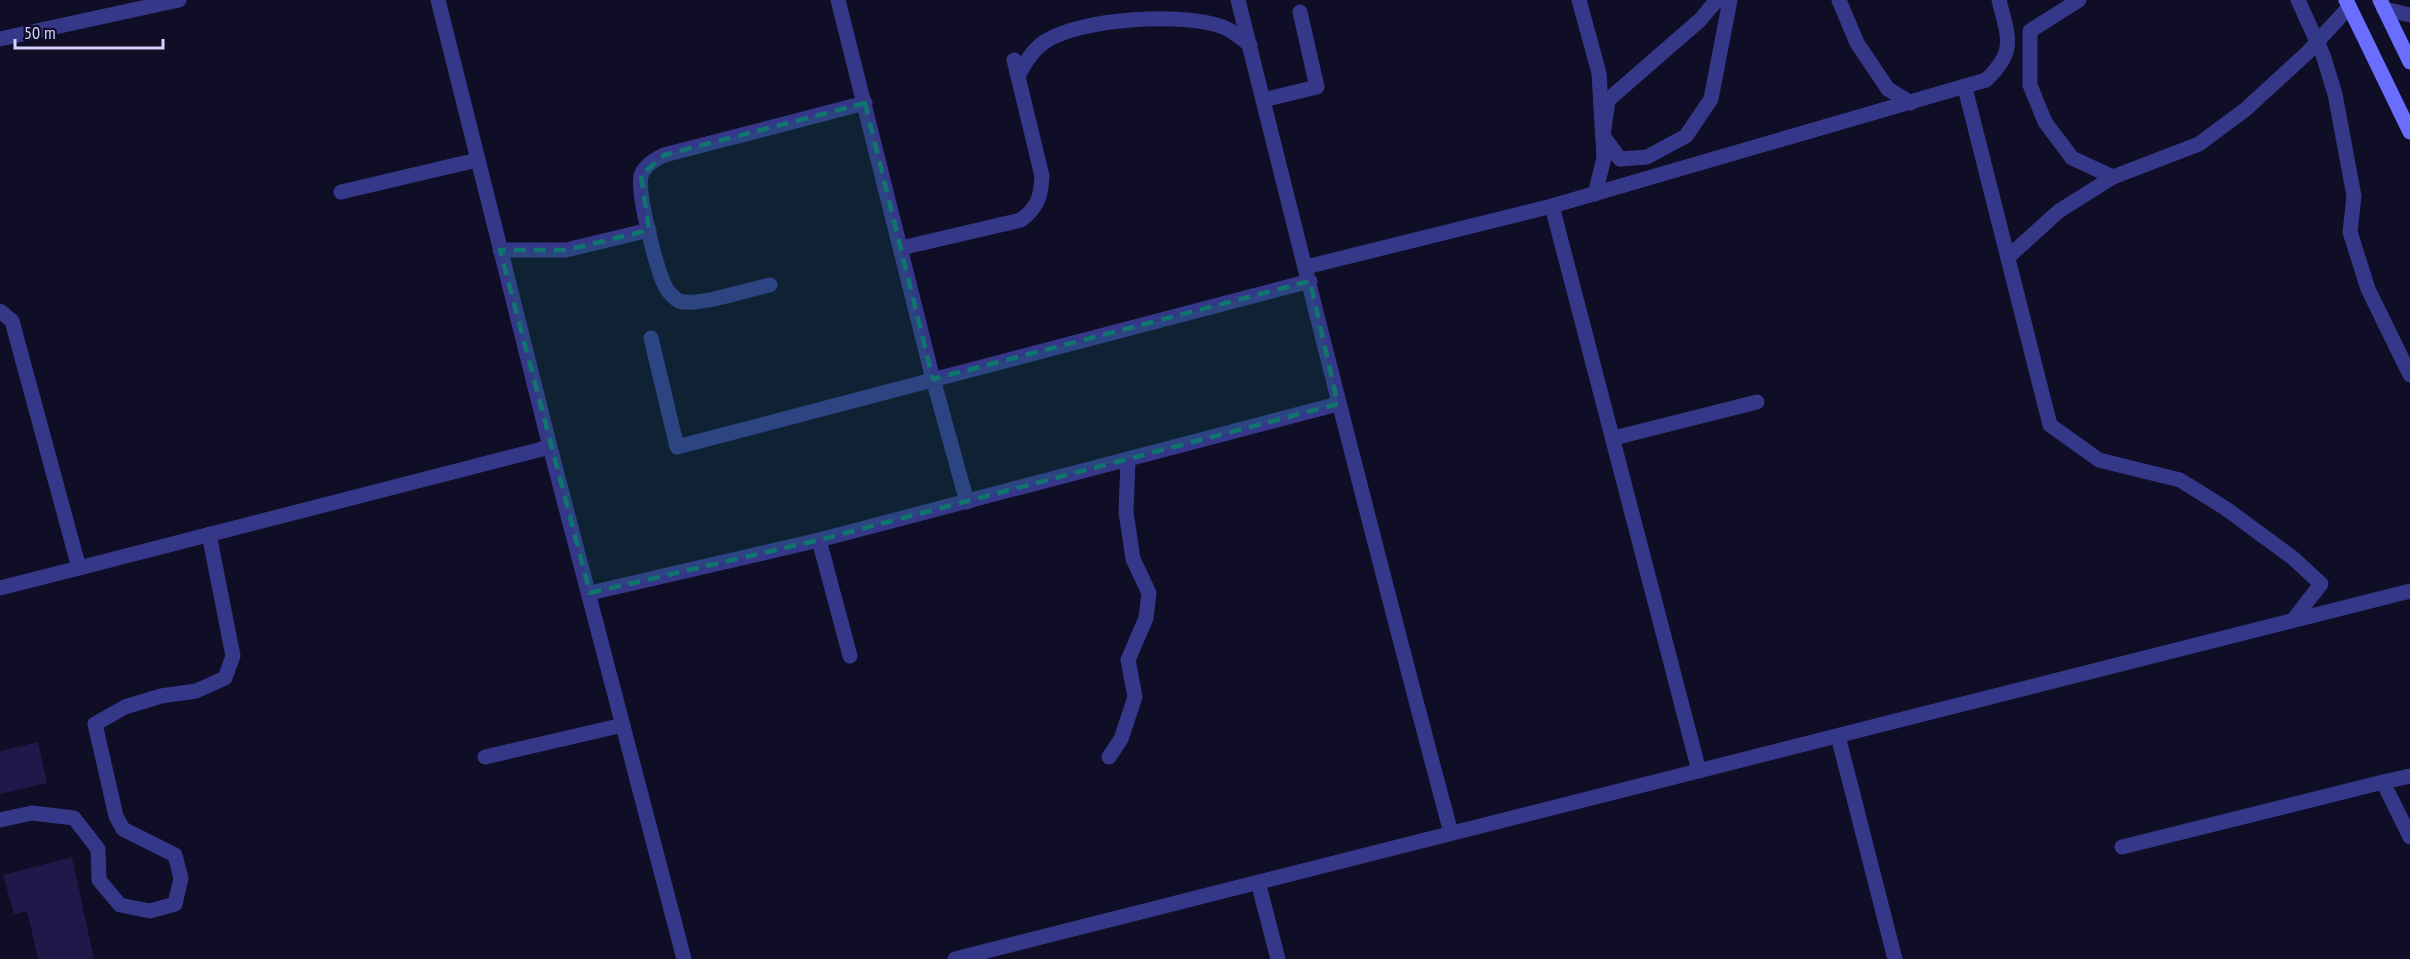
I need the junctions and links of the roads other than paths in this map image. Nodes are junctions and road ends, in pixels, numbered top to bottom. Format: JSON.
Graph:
{"nodes":[{"id":1,"x":179,"y":0,"type":"edge"},
{"id":2,"x":438,"y":0,"type":"edge"},
{"id":3,"x":838,"y":0,"type":"edge"},
{"id":4,"x":1239,"y":0,"type":"edge"},
{"id":5,"x":1579,"y":0,"type":"edge"},
{"id":6,"x":1717,"y":0,"type":"edge"},
{"id":7,"x":1730,"y":0,"type":"edge"},
{"id":8,"x":1839,"y":0,"type":"edge"},
{"id":9,"x":1999,"y":0,"type":"edge"},
{"id":10,"x":2079,"y":0,"type":"edge"},
{"id":11,"x":2298,"y":0,"type":"edge"},
{"id":12,"x":2348,"y":3,"type":"edge"},
{"id":13,"x":2382,"y":4,"type":"edge"},
{"id":14,"x":1300,"y":12,"type":"dead end"},
{"id":15,"x":2410,"y":15,"type":"edge"},
{"id":16,"x":0,"y":39,"type":"edge"},
{"id":17,"x":2318,"y":42,"type":"junction"},
{"id":18,"x":1250,"y":45,"type":"junction"},
{"id":19,"x":2409,"y":52,"type":"edge"},
{"id":20,"x":1014,"y":60,"type":"dead end"},
{"id":21,"x":1018,"y":76,"type":"junction"},
{"id":22,"x":1965,"y":88,"type":"junction"},
{"id":23,"x":1263,"y":100,"type":"junction"},
{"id":24,"x":865,"y":103,"type":"junction"},
{"id":25,"x":1911,"y":103,"type":"junction"},
{"id":26,"x":2410,"y":132,"type":"edge"},
{"id":27,"x":1603,"y":136,"type":"junction"},
{"id":28,"x":477,"y":160,"type":"junction"},
{"id":29,"x":2113,"y":177,"type":"junction"},
{"id":30,"x":341,"y":192,"type":"dead end"},
{"id":31,"x":1595,"y":194,"type":"junction"},
{"id":32,"x":1552,"y":206,"type":"junction"},
{"id":33,"x":650,"y":230,"type":"junction"},
{"id":34,"x":902,"y":248,"type":"junction"},
{"id":35,"x":500,"y":250,"type":"junction"},
{"id":36,"x":2008,"y":257,"type":"junction"},
{"id":37,"x":1308,"y":274,"type":"junction"},
{"id":38,"x":770,"y":285,"type":"dead end"},
{"id":39,"x":0,"y":311,"type":"edge"},
{"id":40,"x":651,"y":338,"type":"dead end"},
{"id":41,"x":2410,"y":375,"type":"edge"},
{"id":42,"x":933,"y":379,"type":"junction"},
{"id":43,"x":1757,"y":402,"type":"dead end"},
{"id":44,"x":1338,"y":404,"type":"junction"},
{"id":45,"x":1614,"y":438,"type":"junction"},
{"id":46,"x":550,"y":447,"type":"junction"},
{"id":47,"x":1128,"y":461,"type":"junction"},
{"id":48,"x":967,"y":502,"type":"junction"},
{"id":49,"x":209,"y":534,"type":"junction"},
{"id":50,"x":819,"y":540,"type":"junction"},
{"id":51,"x":79,"y":568,"type":"junction"},
{"id":52,"x":2410,"y":580,"type":"edge"},
{"id":53,"x":0,"y":588,"type":"edge"},
{"id":54,"x":2410,"y":591,"type":"edge"},
{"id":55,"x":590,"y":593,"type":"junction"},
{"id":56,"x":2393,"y":595,"type":"junction"},
{"id":57,"x":2293,"y":620,"type":"junction"},
{"id":58,"x":850,"y":656,"type":"dead end"},
{"id":59,"x":623,"y":725,"type":"junction"},
{"id":60,"x":1838,"y":736,"type":"junction"},
{"id":61,"x":485,"y":757,"type":"dead end"},
{"id":62,"x":1109,"y":757,"type":"dead end"},
{"id":63,"x":1699,"y":771,"type":"junction"},
{"id":64,"x":2410,"y":776,"type":"edge"},
{"id":65,"x":2383,"y":782,"type":"junction"},
{"id":66,"x":0,"y":820,"type":"edge"},
{"id":67,"x":1451,"y":833,"type":"junction"},
{"id":68,"x":2410,"y":837,"type":"edge"},
{"id":69,"x":2122,"y":848,"type":"dead end"},
{"id":70,"x":1258,"y":882,"type":"junction"},
{"id":71,"x":684,"y":959,"type":"edge"},
{"id":72,"x":955,"y":959,"type":"edge"},
{"id":73,"x":1278,"y":959,"type":"edge"},
{"id":74,"x":1895,"y":959,"type":"edge"}],
"edges":[{"from":1,"to":16,"type":"street"},
{"from":2,"to":28,"type":"street"},
{"from":3,"to":24,"type":"street"},
{"from":4,"to":18,"type":"street"},
{"from":5,"to":27,"type":"street"},
{"from":6,"to":27,"type":"street"},
{"from":7,"to":27,"type":"street"},
{"from":8,"to":25,"type":"street"},
{"from":9,"to":22,"type":"street"},
{"from":10,"to":29,"type":"street"},
{"from":11,"to":17,"type":"street"},
{"from":12,"to":17,"type":"street"},
{"from":12,"to":26,"type":"main road"},
{"from":13,"to":15,"type":"street"},
{"from":13,"to":19,"type":"main road"},
{"from":14,"to":23,"type":"street"},
{"from":17,"to":29,"type":"street"},
{"from":17,"to":41,"type":"street"},
{"from":18,"to":21,"type":"street"},
{"from":18,"to":23,"type":"street"},
{"from":20,"to":21,"type":"street"},
{"from":21,"to":34,"type":"street"},
{"from":22,"to":25,"type":"street"},
{"from":22,"to":36,"type":"street"},
{"from":23,"to":37,"type":"street"},
{"from":24,"to":33,"type":"street"},
{"from":24,"to":34,"type":"street"},
{"from":25,"to":31,"type":"street"},
{"from":27,"to":31,"type":"street"},
{"from":28,"to":30,"type":"street"},
{"from":28,"to":35,"type":"street"},
{"from":29,"to":36,"type":"street"},
{"from":31,"to":32,"type":"street"},
{"from":32,"to":37,"type":"street"},
{"from":32,"to":45,"type":"street"},
{"from":33,"to":35,"type":"street"},
{"from":33,"to":38,"type":"street"},
{"from":34,"to":42,"type":"street"},
{"from":35,"to":46,"type":"street"},
{"from":36,"to":57,"type":"street"},
{"from":37,"to":42,"type":"street"},
{"from":37,"to":44,"type":"street"},
{"from":39,"to":51,"type":"street"},
{"from":40,"to":42,"type":"street"},
{"from":42,"to":48,"type":"street"},
{"from":43,"to":45,"type":"street"},
{"from":44,"to":47,"type":"street"},
{"from":44,"to":67,"type":"street"},
{"from":45,"to":63,"type":"street"},
{"from":46,"to":49,"type":"street"},
{"from":46,"to":55,"type":"street"},
{"from":47,"to":48,"type":"street"},
{"from":47,"to":62,"type":"street"},
{"from":48,"to":50,"type":"street"},
{"from":49,"to":51,"type":"street"},
{"from":49,"to":66,"type":"street"},
{"from":50,"to":55,"type":"street"},
{"from":50,"to":58,"type":"street"},
{"from":51,"to":53,"type":"street"},
{"from":52,"to":56,"type":"street"},
{"from":54,"to":56,"type":"street"},
{"from":55,"to":59,"type":"street"},
{"from":56,"to":57,"type":"street"},
{"from":57,"to":60,"type":"street"},
{"from":59,"to":61,"type":"street"},
{"from":59,"to":71,"type":"street"},
{"from":60,"to":63,"type":"street"},
{"from":60,"to":74,"type":"street"},
{"from":63,"to":67,"type":"street"},
{"from":64,"to":65,"type":"street"},
{"from":65,"to":68,"type":"street"},
{"from":65,"to":69,"type":"street"},
{"from":67,"to":70,"type":"street"},
{"from":70,"to":72,"type":"street"},
{"from":70,"to":73,"type":"street"}]}
